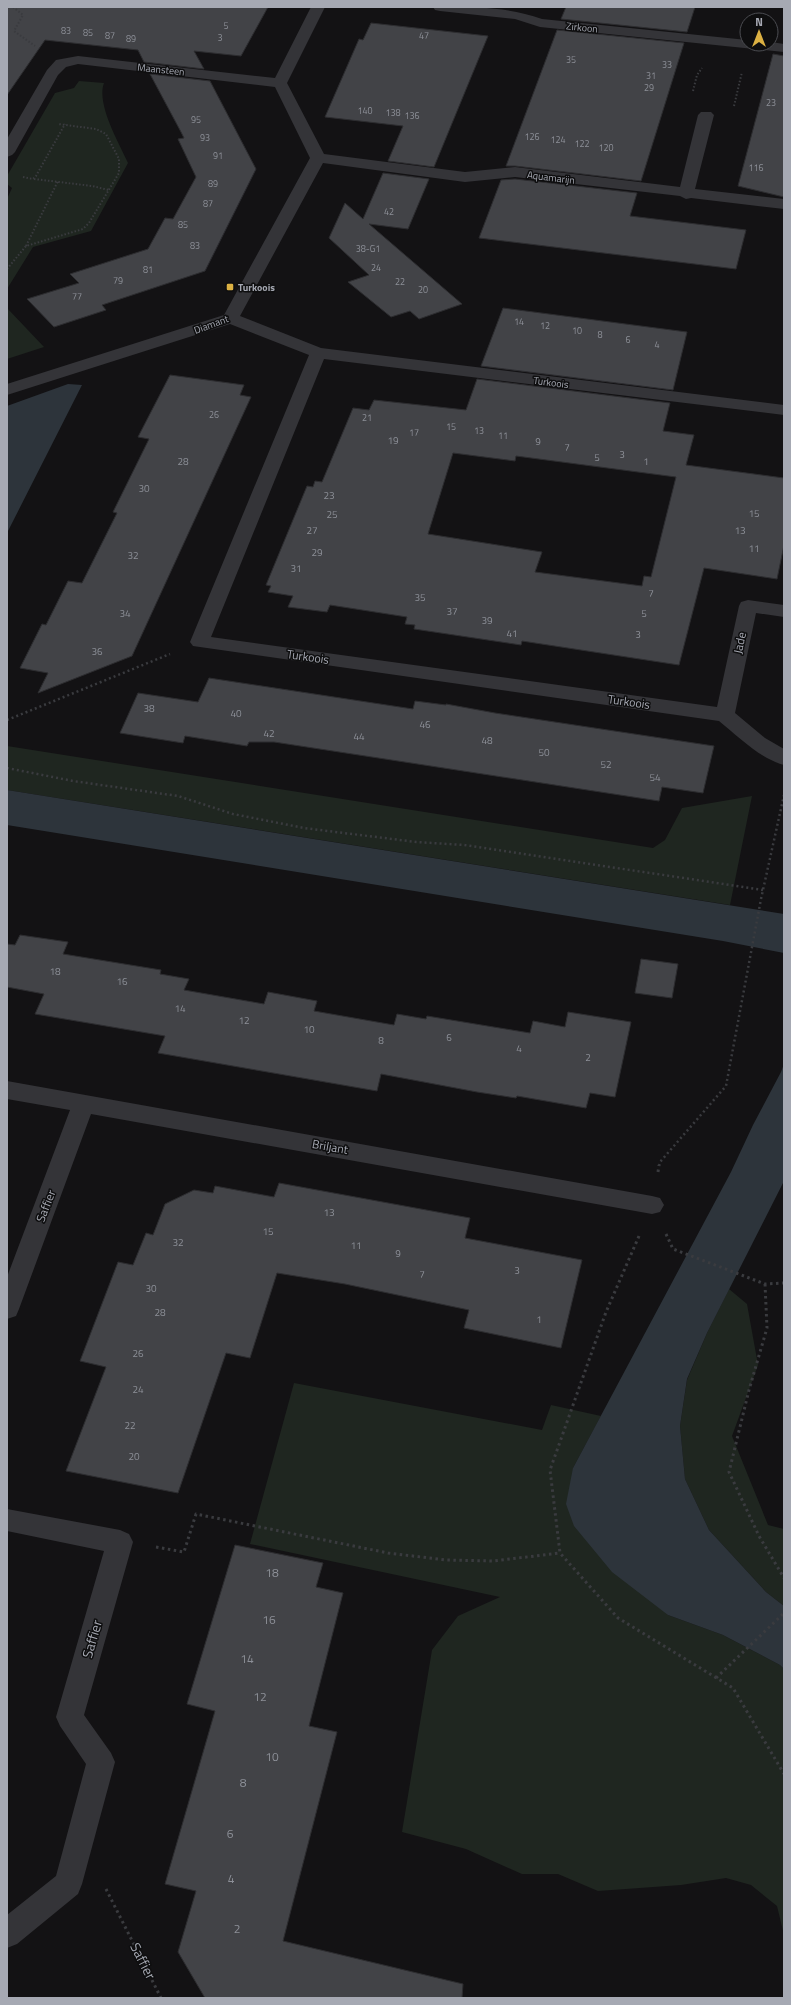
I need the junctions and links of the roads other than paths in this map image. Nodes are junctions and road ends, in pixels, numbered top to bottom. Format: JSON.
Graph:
{"nodes":[{"id":1,"x":318,"y":7,"type":"edge"},
{"id":2,"x":440,"y":7,"type":"edge"},
{"id":3,"x":784,"y":48,"type":"edge"},
{"id":4,"x":280,"y":83,"type":"junction"},
{"id":5,"x":706,"y":115,"type":"road end"},
{"id":6,"x":7,"y":152,"type":"edge"},
{"id":7,"x":318,"y":158,"type":"junction"},
{"id":8,"x":686,"y":194,"type":"junction"},
{"id":9,"x":784,"y":204,"type":"edge"},
{"id":10,"x":231,"y":318,"type":"junction"},
{"id":11,"x":318,"y":353,"type":"junction"},
{"id":12,"x":7,"y":390,"type":"edge"},
{"id":13,"x":784,"y":410,"type":"edge"},
{"id":14,"x":784,"y":611,"type":"edge"},
{"id":15,"x":725,"y":715,"type":"junction"},
{"id":16,"x":784,"y":758,"type":"edge"},
{"id":17,"x":7,"y":1090,"type":"edge"},
{"id":18,"x":84,"y":1104,"type":"junction"},
{"id":19,"x":652,"y":1205,"type":"road end"},
{"id":20,"x":7,"y":1308,"type":"edge"},
{"id":21,"x":7,"y":1520,"type":"edge"},
{"id":22,"x":7,"y":1934,"type":"edge"}],
"edges":[{"from":1,"to":4,"type":"street"},
{"from":2,"to":3,"type":"street","name":"Zirkoon"},
{"from":4,"to":6,"type":"street","name":"Maansteen"},
{"from":4,"to":7,"type":"street"},
{"from":5,"to":8,"type":"street"},
{"from":7,"to":8,"type":"street","name":"Aquamarijn"},
{"from":7,"to":10,"type":"street","name":"Diamant"},
{"from":8,"to":9,"type":"street","name":"Aquamarijn"},
{"from":10,"to":11,"type":"street","name":"Turkoois"},
{"from":10,"to":12,"type":"street","name":"Diamant"},
{"from":11,"to":13,"type":"street","name":"Turkoois"},
{"from":11,"to":15,"type":"street","name":"Turkoois"},
{"from":14,"to":15,"type":"street","name":"Jade"},
{"from":15,"to":16,"type":"street"},
{"from":17,"to":18,"type":"street","name":"Briljant"},
{"from":18,"to":19,"type":"street","name":"Briljant"},
{"from":18,"to":20,"type":"street","name":"Saffier"},
{"from":21,"to":22,"type":"street","name":"Saffier"}]}
